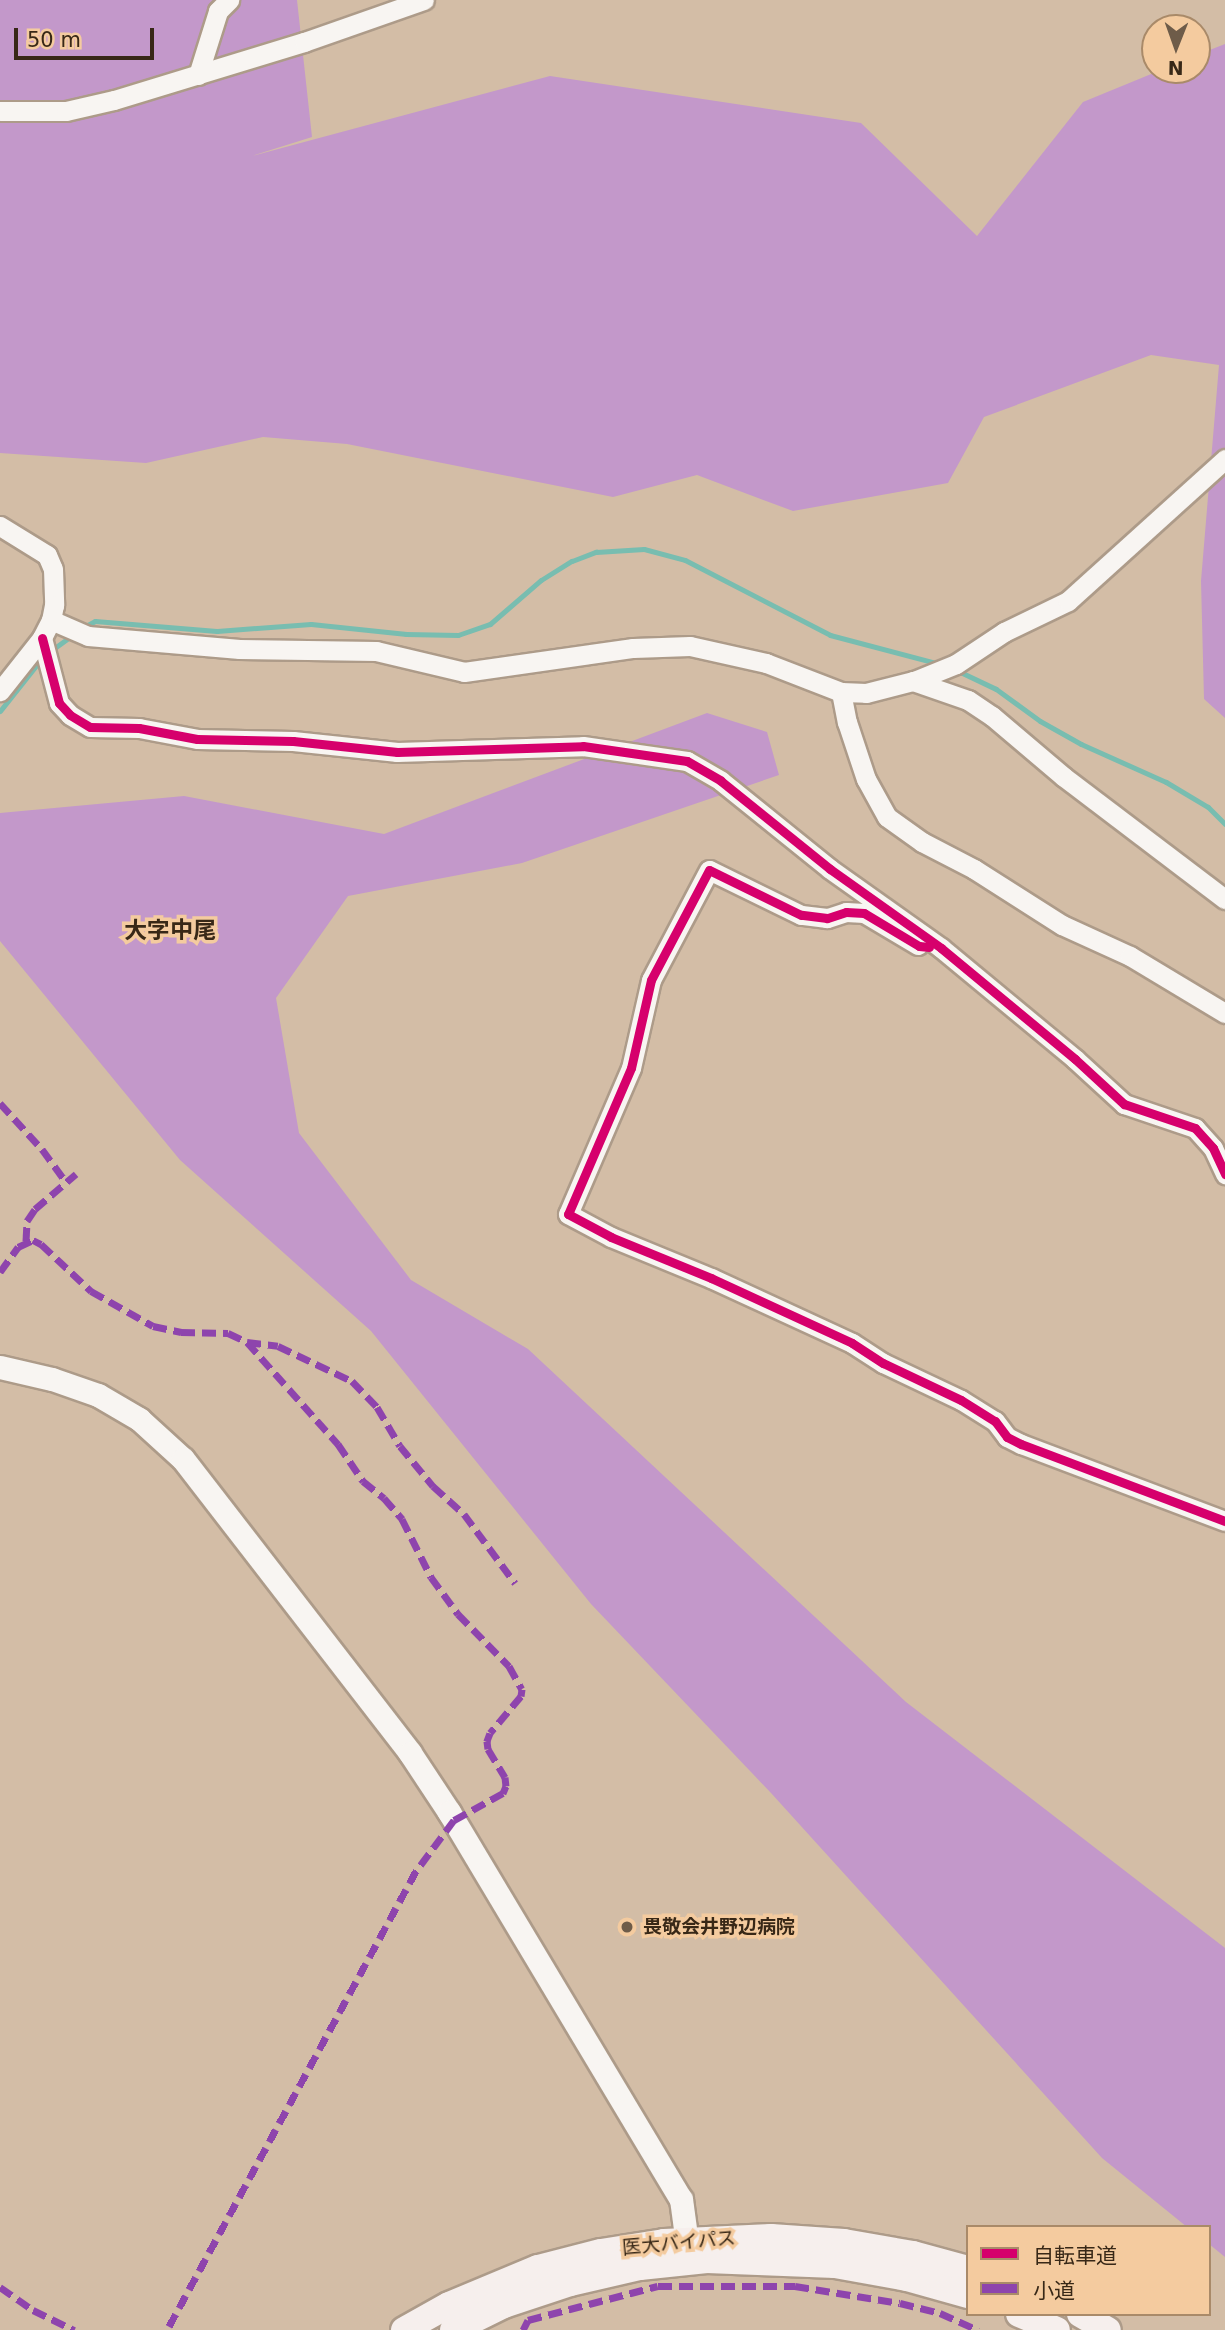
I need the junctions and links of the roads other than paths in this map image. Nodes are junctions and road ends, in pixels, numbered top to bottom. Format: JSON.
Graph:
{"nodes":[{"id":1,"x":229,"y":0,"type":"edge"},
{"id":2,"x":424,"y":0,"type":"edge"},
{"id":3,"x":198,"y":75,"type":"junction"},
{"id":4,"x":0,"y":111,"type":"edge"},
{"id":5,"x":1225,"y":459,"type":"edge"},
{"id":6,"x":0,"y":526,"type":"edge"},
{"id":7,"x":51,"y":620,"type":"junction"},
{"id":8,"x":42,"y":638,"type":"junction"},
{"id":9,"x":913,"y":681,"type":"junction"},
{"id":10,"x":0,"y":691,"type":"edge"},
{"id":11,"x":841,"y":692,"type":"junction"},
{"id":12,"x":1225,"y":899,"type":"edge"},
{"id":13,"x":941,"y":948,"type":"junction"},
{"id":14,"x":1225,"y":1013,"type":"edge"},
{"id":15,"x":1225,"y":1174,"type":"edge"},
{"id":16,"x":0,"y":1367,"type":"edge"},
{"id":17,"x":1225,"y":1521,"type":"edge"},
{"id":18,"x":688,"y":2250,"type":"junction"},
{"id":19,"x":966,"y":2268,"type":"edge"},
{"id":20,"x":966,"y":2294,"type":"edge"},
{"id":21,"x":1024,"y":2316,"type":"edge"},
{"id":22,"x":1084,"y":2316,"type":"edge"},
{"id":23,"x":404,"y":2330,"type":"edge"},
{"id":24,"x":453,"y":2330,"type":"edge"},
{"id":25,"x":1056,"y":2330,"type":"edge"},
{"id":26,"x":1108,"y":2330,"type":"edge"}],
"edges":[{"from":1,"to":3,"type":"street"},
{"from":2,"to":3,"type":"street"},
{"from":3,"to":4,"type":"street"},
{"from":5,"to":9,"type":"street"},
{"from":6,"to":7,"type":"street"},
{"from":7,"to":8,"type":"street"},
{"from":7,"to":11,"type":"street"},
{"from":8,"to":10,"type":"street"},
{"from":8,"to":13,"type":"street"},
{"from":9,"to":11,"type":"street"},
{"from":9,"to":12,"type":"street"},
{"from":11,"to":14,"type":"street"},
{"from":13,"to":15,"type":"street"},
{"from":13,"to":17,"type":"street"},
{"from":16,"to":18,"type":"street"},
{"from":18,"to":19,"type":"main road","name":"医大バイパス"},
{"from":18,"to":20,"type":"main road","name":"医大バイパス"},
{"from":18,"to":23,"type":"main road","name":"医大バイパス"},
{"from":18,"to":24,"type":"main road","name":"医大バイパス"},
{"from":21,"to":25,"type":"main road"},
{"from":22,"to":26,"type":"main road"}]}
